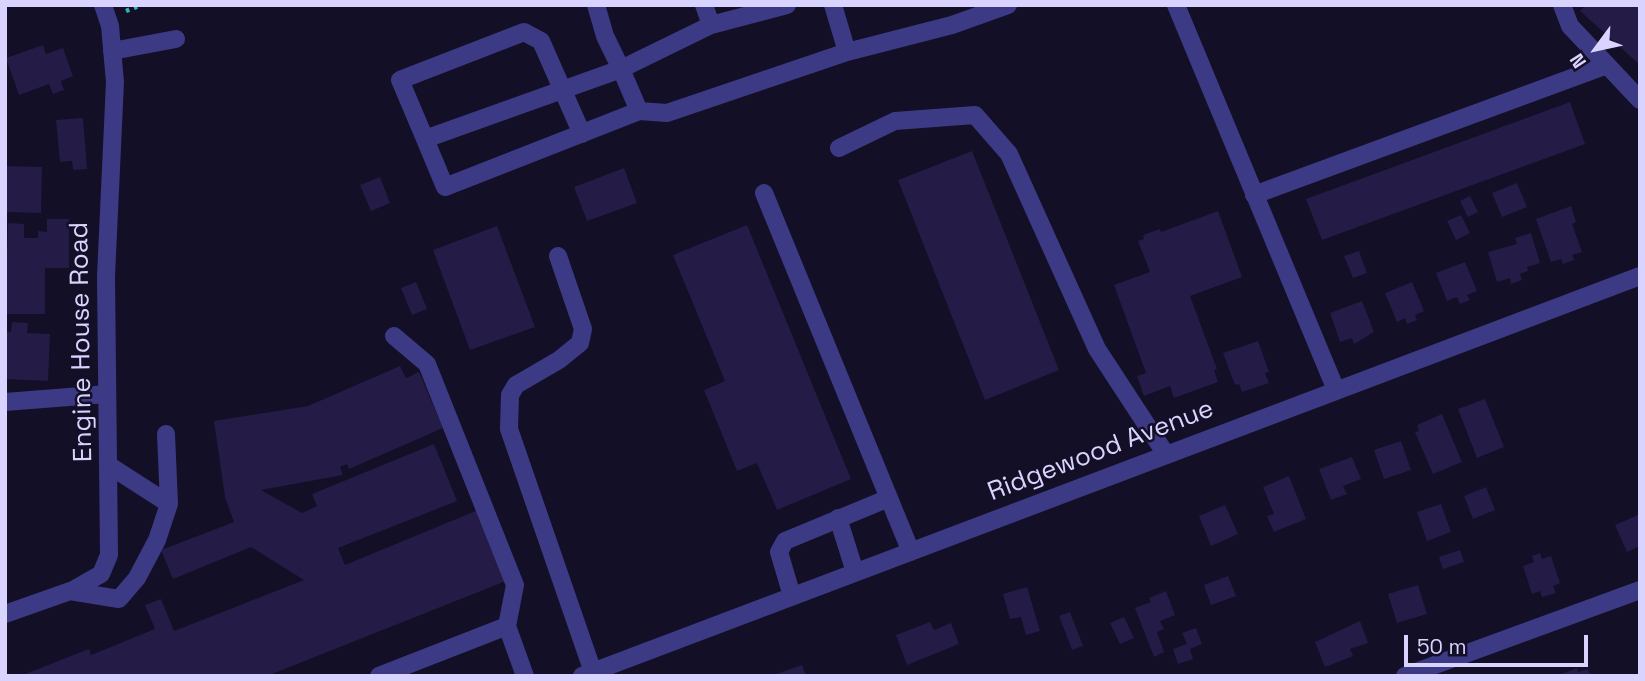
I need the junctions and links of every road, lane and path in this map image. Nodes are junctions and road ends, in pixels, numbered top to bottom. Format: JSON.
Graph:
{"nodes":[{"id":1,"x":103,"y":5,"type":"edge"},
{"id":2,"x":596,"y":5,"type":"edge"},
{"id":3,"x":704,"y":5,"type":"edge"},
{"id":4,"x":787,"y":5,"type":"edge"},
{"id":5,"x":832,"y":5,"type":"edge"},
{"id":6,"x":1008,"y":5,"type":"edge"},
{"id":7,"x":1175,"y":5,"type":"edge"},
{"id":8,"x":1562,"y":5,"type":"edge"},
{"id":9,"x":711,"y":25,"type":"junction"},
{"id":10,"x":176,"y":38,"type":"dead end"},
{"id":11,"x":112,"y":51,"type":"junction"},
{"id":12,"x":847,"y":52,"type":"junction"},
{"id":13,"x":1607,"y":65,"type":"junction"},
{"id":14,"x":621,"y":69,"type":"junction"},
{"id":15,"x":563,"y":88,"type":"junction"},
{"id":16,"x":1640,"y":100,"type":"edge"},
{"id":17,"x":639,"y":111,"type":"junction"},
{"id":18,"x":582,"y":134,"type":"junction"},
{"id":19,"x":425,"y":139,"type":"junction"},
{"id":20,"x":839,"y":148,"type":"dead end"},
{"id":21,"x":764,"y":193,"type":"dead end"},
{"id":22,"x":1254,"y":195,"type":"junction"},
{"id":23,"x":558,"y":256,"type":"dead end"},
{"id":24,"x":1640,"y":276,"type":"edge"},
{"id":25,"x":394,"y":337,"type":"dead end"},
{"id":26,"x":1336,"y":390,"type":"junction"},
{"id":27,"x":107,"y":394,"type":"junction"},
{"id":28,"x":5,"y":402,"type":"edge"},
{"id":29,"x":166,"y":434,"type":"dead end"},
{"id":30,"x":1165,"y":453,"type":"junction"},
{"id":31,"x":110,"y":466,"type":"junction"},
{"id":32,"x":889,"y":498,"type":"junction"},
{"id":33,"x":169,"y":504,"type":"junction"},
{"id":34,"x":838,"y":518,"type":"junction"},
{"id":35,"x":911,"y":552,"type":"junction"},
{"id":36,"x":855,"y":572,"type":"junction"},
{"id":37,"x":1640,"y":590,"type":"edge"},
{"id":38,"x":70,"y":591,"type":"junction"},
{"id":39,"x":792,"y":596,"type":"junction"},
{"id":40,"x":5,"y":614,"type":"edge"},
{"id":41,"x":507,"y":626,"type":"junction"},
{"id":42,"x":587,"y":674,"type":"edge"},
{"id":43,"x":379,"y":676,"type":"edge"},
{"id":44,"x":525,"y":676,"type":"edge"},
{"id":45,"x":1405,"y":676,"type":"edge"}],
"edges":[{"from":1,"to":11,"type":"street","name":"Engine House Road"},
{"from":2,"to":14,"type":"street"},
{"from":3,"to":9,"type":"street"},
{"from":4,"to":9,"type":"street"},
{"from":5,"to":12,"type":"street"},
{"from":6,"to":12,"type":"street"},
{"from":7,"to":22,"type":"street"},
{"from":8,"to":13,"type":"street"},
{"from":9,"to":14,"type":"street"},
{"from":10,"to":11,"type":"street"},
{"from":11,"to":27,"type":"street","name":"Engine House Road"},
{"from":12,"to":17,"type":"street"},
{"from":13,"to":16,"type":"street"},
{"from":13,"to":22,"type":"street"},
{"from":14,"to":15,"type":"street"},
{"from":14,"to":17,"type":"street"},
{"from":15,"to":18,"type":"street"},
{"from":15,"to":19,"type":"street"},
{"from":15,"to":19,"type":"street"},
{"from":17,"to":18,"type":"street"},
{"from":18,"to":19,"type":"street"},
{"from":20,"to":30,"type":"street"},
{"from":21,"to":32,"type":"street"},
{"from":22,"to":26,"type":"street"},
{"from":23,"to":42,"type":"street"},
{"from":24,"to":26,"type":"street","name":"Ridgewood Avenue"},
{"from":25,"to":41,"type":"street"},
{"from":26,"to":30,"type":"street","name":"Ridgewood Avenue"},
{"from":27,"to":28,"type":"street"},
{"from":27,"to":31,"type":"street","name":"Engine House Road"},
{"from":29,"to":33,"type":"street"},
{"from":30,"to":35,"type":"street","name":"Ridgewood Avenue"},
{"from":31,"to":33,"type":"street"},
{"from":31,"to":38,"type":"street","name":"Engine House Road"},
{"from":32,"to":34,"type":"street"},
{"from":32,"to":35,"type":"street"},
{"from":33,"to":38,"type":"street"},
{"from":34,"to":36,"type":"street"},
{"from":34,"to":39,"type":"street"},
{"from":35,"to":36,"type":"street","name":"Ridgewood Avenue"},
{"from":36,"to":39,"type":"street","name":"Ridgewood Avenue"},
{"from":37,"to":45,"type":"street"},
{"from":38,"to":40,"type":"street","name":"Engine House Road"},
{"from":39,"to":42,"type":"street","name":"Ridgewood Avenue"},
{"from":41,"to":43,"type":"street"},
{"from":41,"to":44,"type":"street"}]}
